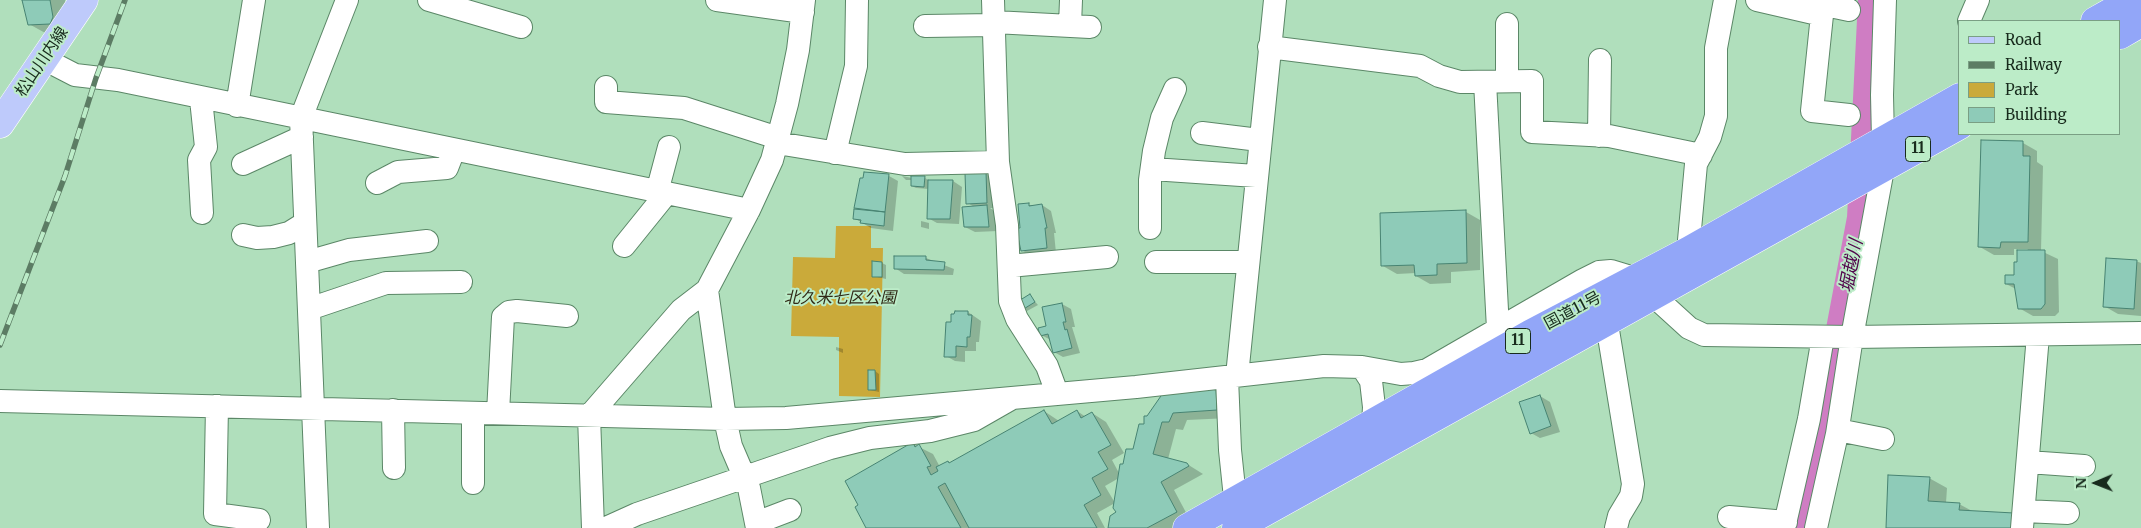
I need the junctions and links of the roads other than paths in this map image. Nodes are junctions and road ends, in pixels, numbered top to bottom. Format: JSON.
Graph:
{"nodes":[{"id":1,"x":84,"y":0,"type":"edge"},
{"id":2,"x":254,"y":0,"type":"edge"},
{"id":3,"x":347,"y":0,"type":"edge"},
{"id":4,"x":429,"y":0,"type":"edge"},
{"id":5,"x":717,"y":0,"type":"edge"},
{"id":6,"x":857,"y":0,"type":"edge"},
{"id":7,"x":1071,"y":0,"type":"edge"},
{"id":8,"x":1275,"y":0,"type":"edge"},
{"id":9,"x":1725,"y":0,"type":"edge"},
{"id":10,"x":1757,"y":0,"type":"edge"},
{"id":11,"x":1885,"y":0,"type":"edge"},
{"id":12,"x":1978,"y":0,"type":"edge"},
{"id":13,"x":2132,"y":0,"type":"edge"},
{"id":14,"x":1821,"y":2,"type":"edge"},
{"id":15,"x":803,"y":6,"type":"edge"},
{"id":16,"x":1849,"y":10,"type":"dead end"},
{"id":17,"x":994,"y":16,"type":"edge"},
{"id":18,"x":1969,"y":20,"type":"edge"},
{"id":19,"x":2096,"y":20,"type":"edge"},
{"id":20,"x":2141,"y":23,"type":"edge"},
{"id":21,"x":1507,"y":24,"type":"dead end"},
{"id":22,"x":925,"y":26,"type":"dead end"},
{"id":23,"x":521,"y":27,"type":"dead end"},
{"id":24,"x":2121,"y":34,"type":"edge"},
{"id":25,"x":1269,"y":47,"type":"junction"},
{"id":26,"x":44,"y":59,"type":"junction"},
{"id":27,"x":1600,"y":60,"type":"dead end"},
{"id":28,"x":1496,"y":81,"type":"junction"},
{"id":29,"x":606,"y":87,"type":"dead end"},
{"id":30,"x":1175,"y":89,"type":"dead end"},
{"id":31,"x":1958,"y":98,"type":"edge"},
{"id":32,"x":201,"y":99,"type":"junction"},
{"id":33,"x":236,"y":106,"type":"junction"},
{"id":34,"x":1849,"y":115,"type":"dead end"},
{"id":35,"x":0,"y":124,"type":"edge"},
{"id":36,"x":1958,"y":126,"type":"edge"},
{"id":37,"x":301,"y":128,"type":"junction"},
{"id":38,"x":1202,"y":133,"type":"dead end"},
{"id":39,"x":1599,"y":136,"type":"junction"},
{"id":40,"x":1259,"y":140,"type":"junction"},
{"id":41,"x":777,"y":141,"type":"junction"},
{"id":42,"x":668,"y":147,"type":"dead end"},
{"id":43,"x":454,"y":150,"type":"junction"},
{"id":44,"x":835,"y":153,"type":"junction"},
{"id":45,"x":1701,"y":155,"type":"junction"},
{"id":46,"x":1880,"y":156,"type":"junction"},
{"id":47,"x":998,"y":162,"type":"junction"},
{"id":48,"x":243,"y":164,"type":"dead end"},
{"id":49,"x":1152,"y":169,"type":"junction"},
{"id":50,"x":1256,"y":176,"type":"junction"},
{"id":51,"x":377,"y":183,"type":"dead end"},
{"id":52,"x":662,"y":193,"type":"junction"},
{"id":53,"x":749,"y":210,"type":"junction"},
{"id":54,"x":202,"y":213,"type":"dead end"},
{"id":55,"x":305,"y":223,"type":"junction"},
{"id":56,"x":1150,"y":228,"type":"dead end"},
{"id":57,"x":243,"y":235,"type":"dead end"},
{"id":58,"x":427,"y":240,"type":"dead end"},
{"id":59,"x":624,"y":246,"type":"dead end"},
{"id":60,"x":1688,"y":251,"type":"junction"},
{"id":61,"x":1107,"y":257,"type":"dead end"},
{"id":62,"x":307,"y":262,"type":"junction"},
{"id":63,"x":1156,"y":262,"type":"dead end"},
{"id":64,"x":1247,"y":262,"type":"junction"},
{"id":65,"x":1009,"y":266,"type":"junction"},
{"id":66,"x":461,"y":282,"type":"dead end"},
{"id":67,"x":1644,"y":287,"type":"junction"},
{"id":68,"x":707,"y":290,"type":"junction"},
{"id":69,"x":309,"y":309,"type":"junction"},
{"id":70,"x":567,"y":316,"type":"dead end"},
{"id":71,"x":1607,"y":324,"type":"junction"},
{"id":72,"x":1498,"y":329,"type":"junction"},
{"id":73,"x":2141,"y":329,"type":"edge"},
{"id":74,"x":2038,"y":335,"type":"junction"},
{"id":75,"x":1823,"y":336,"type":"junction"},
{"id":76,"x":1852,"y":337,"type":"junction"},
{"id":77,"x":1362,"y":367,"type":"junction"},
{"id":78,"x":1232,"y":377,"type":"junction"},
{"id":79,"x":1057,"y":393,"type":"junction"},
{"id":80,"x":1016,"y":396,"type":"junction"},
{"id":81,"x":0,"y":402,"type":"edge"},
{"id":82,"x":217,"y":406,"type":"junction"},
{"id":83,"x":313,"y":408,"type":"junction"},
{"id":84,"x":393,"y":410,"type":"junction"},
{"id":85,"x":473,"y":413,"type":"junction"},
{"id":86,"x":498,"y":413,"type":"junction"},
{"id":87,"x":590,"y":416,"type":"junction"},
{"id":88,"x":725,"y":419,"type":"junction"},
{"id":89,"x":1373,"y":424,"type":"junction"},
{"id":90,"x":1838,"y":430,"type":"junction"},
{"id":91,"x":1883,"y":440,"type":"dead end"},
{"id":92,"x":2028,"y":462,"type":"junction"},
{"id":93,"x":2084,"y":466,"type":"dead end"},
{"id":94,"x":394,"y":468,"type":"dead end"},
{"id":95,"x":744,"y":476,"type":"junction"},
{"id":96,"x":473,"y":483,"type":"dead end"},
{"id":97,"x":790,"y":510,"type":"dead end"},
{"id":98,"x":2068,"y":513,"type":"dead end"},
{"id":99,"x":1730,"y":517,"type":"dead end"},
{"id":100,"x":259,"y":520,"type":"dead end"},
{"id":101,"x":2023,"y":520,"type":"edge"},
{"id":102,"x":1237,"y":521,"type":"edge"},
{"id":103,"x":1785,"y":525,"type":"edge"},
{"id":104,"x":757,"y":526,"type":"edge"},
{"id":105,"x":318,"y":528,"type":"edge"},
{"id":106,"x":593,"y":528,"type":"edge"},
{"id":107,"x":606,"y":528,"type":"edge"},
{"id":108,"x":1187,"y":528,"type":"edge"},
{"id":109,"x":1616,"y":528,"type":"edge"},
{"id":110,"x":1816,"y":528,"type":"edge"}],
"edges":[{"from":1,"to":26,"type":"main road","name":"松山川内線"},
{"from":2,"to":33,"type":"street"},
{"from":3,"to":37,"type":"street"},
{"from":4,"to":23,"type":"street"},
{"from":5,"to":15,"type":"street"},
{"from":6,"to":44,"type":"street"},
{"from":7,"to":17,"type":"street"},
{"from":8,"to":25,"type":"street"},
{"from":9,"to":45,"type":"street"},
{"from":10,"to":34,"type":"street"},
{"from":11,"to":46,"type":"street"},
{"from":12,"to":18,"type":"street"},
{"from":13,"to":19,"type":"highway"},
{"from":14,"to":16,"type":"street"},
{"from":15,"to":41,"type":"street"},
{"from":17,"to":22,"type":"street"},
{"from":17,"to":47,"type":"street"},
{"from":20,"to":24,"type":"highway"},
{"from":21,"to":28,"type":"street"},
{"from":25,"to":28,"type":"street"},
{"from":25,"to":40,"type":"street"},
{"from":26,"to":32,"type":"street"},
{"from":26,"to":35,"type":"main road","name":"松山川内線"},
{"from":27,"to":39,"type":"street"},
{"from":28,"to":39,"type":"street"},
{"from":28,"to":72,"type":"street"},
{"from":29,"to":41,"type":"street"},
{"from":30,"to":49,"type":"street"},
{"from":31,"to":46,"type":"highway","name":"国道11号","number":"11"},
{"from":32,"to":33,"type":"street"},
{"from":32,"to":54,"type":"street"},
{"from":33,"to":37,"type":"street"},
{"from":36,"to":46,"type":"highway","name":"国道11号","number":"11"},
{"from":37,"to":43,"type":"street"},
{"from":37,"to":48,"type":"street"},
{"from":37,"to":55,"type":"street"},
{"from":38,"to":40,"type":"street"},
{"from":39,"to":45,"type":"street"},
{"from":40,"to":50,"type":"street"},
{"from":41,"to":44,"type":"street"},
{"from":41,"to":53,"type":"street"},
{"from":42,"to":52,"type":"street"},
{"from":43,"to":51,"type":"street"},
{"from":43,"to":52,"type":"street"},
{"from":44,"to":47,"type":"street"},
{"from":45,"to":60,"type":"street"},
{"from":46,"to":60,"type":"highway","name":"国道11号","number":"11"},
{"from":46,"to":67,"type":"highway","name":"国道11号","number":"11"},
{"from":46,"to":76,"type":"street"},
{"from":47,"to":65,"type":"street"},
{"from":49,"to":50,"type":"street"},
{"from":49,"to":56,"type":"street"},
{"from":50,"to":64,"type":"street"},
{"from":52,"to":53,"type":"street"},
{"from":52,"to":59,"type":"street"},
{"from":53,"to":68,"type":"street"},
{"from":55,"to":57,"type":"street"},
{"from":55,"to":62,"type":"street"},
{"from":58,"to":62,"type":"street"},
{"from":60,"to":67,"type":"highway","name":"国道11号","number":"11"},
{"from":61,"to":65,"type":"street"},
{"from":62,"to":69,"type":"street"},
{"from":63,"to":64,"type":"street"},
{"from":64,"to":78,"type":"street"},
{"from":65,"to":79,"type":"street"},
{"from":66,"to":69,"type":"street"},
{"from":67,"to":71,"type":"highway","name":"国道11号","number":"11"},
{"from":67,"to":72,"type":"street"},
{"from":67,"to":75,"type":"street"},
{"from":67,"to":89,"type":"highway","name":"国道11号","number":"11"},
{"from":68,"to":87,"type":"street"},
{"from":68,"to":88,"type":"street"},
{"from":69,"to":83,"type":"street"},
{"from":70,"to":86,"type":"street"},
{"from":71,"to":102,"type":"highway","name":"国道11号","number":"11"},
{"from":71,"to":109,"type":"street"},
{"from":72,"to":77,"type":"street"},
{"from":73,"to":74,"type":"street"},
{"from":74,"to":76,"type":"street"},
{"from":74,"to":92,"type":"street"},
{"from":75,"to":76,"type":"street"},
{"from":75,"to":103,"type":"street"},
{"from":76,"to":90,"type":"street"},
{"from":77,"to":78,"type":"street"},
{"from":77,"to":89,"type":"street"},
{"from":78,"to":79,"type":"street"},
{"from":78,"to":102,"type":"street"},
{"from":79,"to":80,"type":"street"},
{"from":80,"to":88,"type":"street"},
{"from":80,"to":95,"type":"street"},
{"from":81,"to":82,"type":"street"},
{"from":82,"to":83,"type":"street"},
{"from":82,"to":100,"type":"street"},
{"from":83,"to":84,"type":"street"},
{"from":83,"to":105,"type":"street"},
{"from":84,"to":85,"type":"street"},
{"from":84,"to":94,"type":"street"},
{"from":85,"to":86,"type":"street"},
{"from":85,"to":96,"type":"street"},
{"from":86,"to":87,"type":"street"},
{"from":87,"to":88,"type":"street"},
{"from":87,"to":106,"type":"street"},
{"from":88,"to":95,"type":"street"},
{"from":89,"to":102,"type":"highway","name":"国道11号","number":"11"},
{"from":90,"to":91,"type":"street"},
{"from":90,"to":110,"type":"street"},
{"from":92,"to":93,"type":"street"},
{"from":92,"to":101,"type":"street"},
{"from":95,"to":104,"type":"street"},
{"from":95,"to":107,"type":"street"},
{"from":97,"to":104,"type":"street"},
{"from":98,"to":101,"type":"street"},
{"from":99,"to":103,"type":"street"},
{"from":102,"to":108,"type":"highway","name":"国道11号","number":"11"}]}
